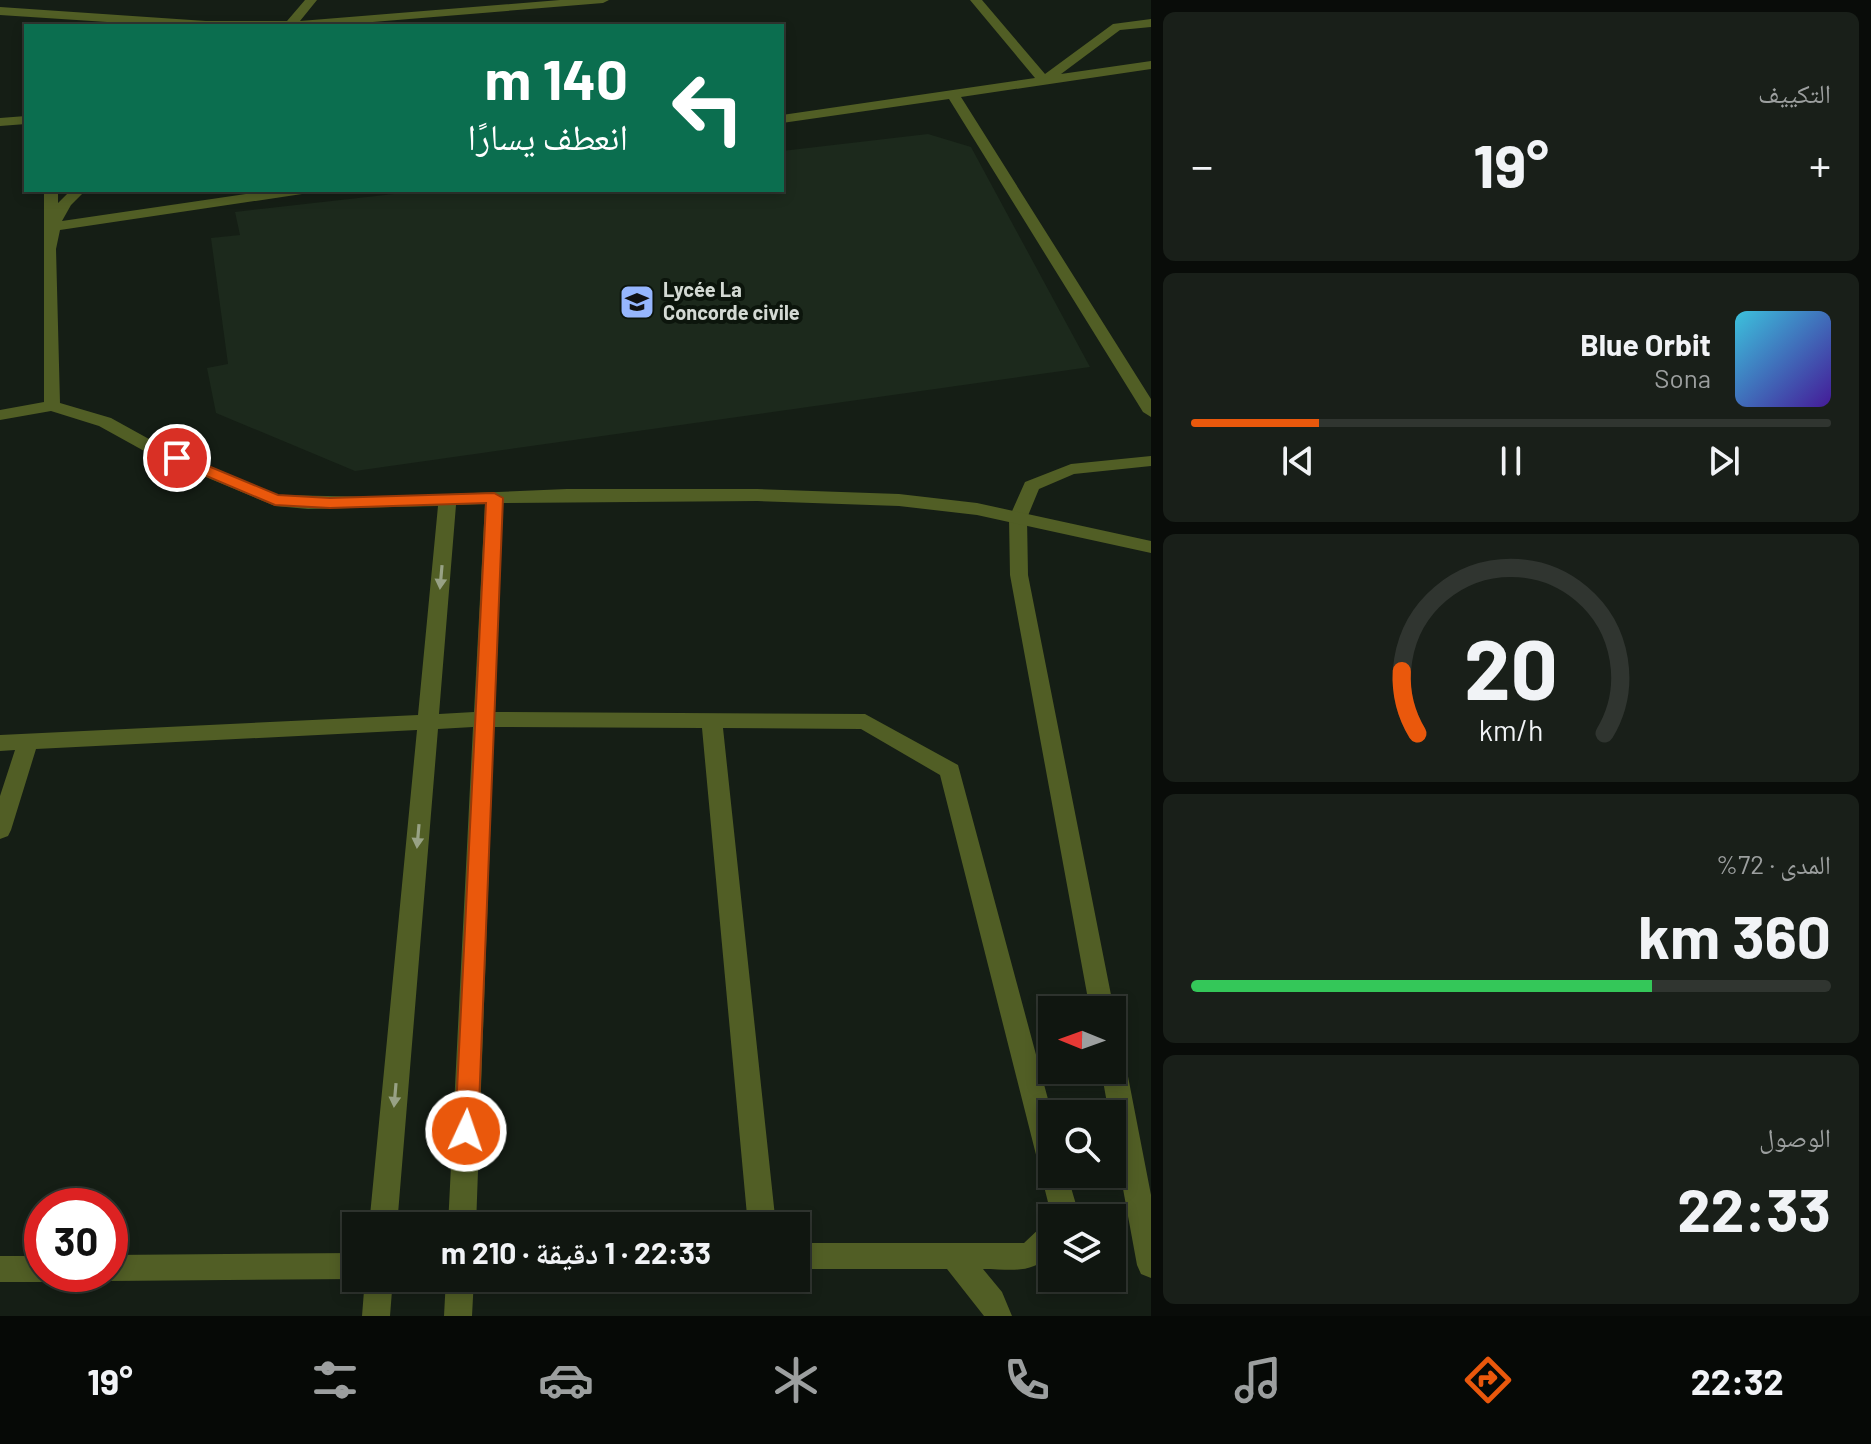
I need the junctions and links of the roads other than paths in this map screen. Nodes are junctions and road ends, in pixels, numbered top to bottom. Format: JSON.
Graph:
{"nodes":[{"id":1,"x":79,"y":0,"type":"edge"},
{"id":2,"x":311,"y":0,"type":"edge"},
{"id":3,"x":603,"y":0,"type":"edge"},
{"id":4,"x":976,"y":0,"type":"edge"},
{"id":5,"x":0,"y":11,"type":"edge"},
{"id":6,"x":64,"y":16,"type":"junction"},
{"id":7,"x":1151,"y":23,"type":"edge"},
{"id":8,"x":190,"y":24,"type":"edge"},
{"id":9,"x":292,"y":24,"type":"edge"},
{"id":10,"x":303,"y":24,"type":"edge"},
{"id":11,"x":1151,"y":65,"type":"edge"},
{"id":12,"x":1044,"y":81,"type":"junction"},
{"id":13,"x":953,"y":94,"type":"junction"},
{"id":14,"x":784,"y":119,"type":"edge"},
{"id":15,"x":24,"y":120,"type":"edge"},
{"id":16,"x":0,"y":122,"type":"edge"},
{"id":17,"x":51,"y":192,"type":"edge"},
{"id":18,"x":77,"y":192,"type":"edge"},
{"id":19,"x":288,"y":192,"type":"edge"},
{"id":20,"x":52,"y":227,"type":"junction"},
{"id":21,"x":52,"y":406,"type":"junction"},
{"id":22,"x":1151,"y":412,"type":"edge"},
{"id":23,"x":0,"y":415,"type":"edge"},
{"id":24,"x":1151,"y":461,"type":"edge"},
{"id":25,"x":494,"y":498,"type":"junction"},
{"id":26,"x":448,"y":499,"type":"junction"},
{"id":27,"x":1018,"y":518,"type":"junction"},
{"id":28,"x":1151,"y":547,"type":"edge"},
{"id":29,"x":485,"y":719,"type":"junction"},
{"id":30,"x":712,"y":721,"type":"junction"},
{"id":31,"x":428,"y":722,"type":"junction"},
{"id":32,"x":28,"y":742,"type":"junction"},
{"id":33,"x":0,"y":743,"type":"edge"},
{"id":34,"x":0,"y":830,"type":"edge"},
{"id":35,"x":1099,"y":996,"type":"edge"},
{"id":36,"x":1116,"y":1084,"type":"edge"},
{"id":37,"x":1038,"y":1110,"type":"edge"},
{"id":38,"x":384,"y":1212,"type":"edge"},
{"id":39,"x":463,"y":1212,"type":"edge"},
{"id":40,"x":761,"y":1212,"type":"edge"},
{"id":41,"x":1038,"y":1248,"type":"edge"},
{"id":42,"x":810,"y":1256,"type":"edge"},
{"id":43,"x":954,"y":1256,"type":"junction"},
{"id":44,"x":1151,"y":1265,"type":"edge"},
{"id":45,"x":342,"y":1266,"type":"edge"},
{"id":46,"x":128,"y":1268,"type":"edge"},
{"id":47,"x":0,"y":1269,"type":"edge"},
{"id":48,"x":24,"y":1269,"type":"edge"},
{"id":49,"x":378,"y":1292,"type":"edge"},
{"id":50,"x":459,"y":1292,"type":"edge"},
{"id":51,"x":376,"y":1316,"type":"edge"},
{"id":52,"x":458,"y":1316,"type":"edge"},
{"id":53,"x":998,"y":1316,"type":"edge"}],
"edges":[{"from":1,"to":6,"type":"street"},
{"from":2,"to":9,"type":"street"},
{"from":3,"to":10,"type":"street"},
{"from":4,"to":12,"type":"street"},
{"from":5,"to":6,"type":"street"},
{"from":6,"to":8,"type":"street"},
{"from":7,"to":12,"type":"street"},
{"from":11,"to":12,"type":"street"},
{"from":12,"to":13,"type":"street"},
{"from":13,"to":14,"type":"street"},
{"from":13,"to":22,"type":"street"},
{"from":15,"to":16,"type":"street"},
{"from":17,"to":20,"type":"street"},
{"from":18,"to":20,"type":"street"},
{"from":19,"to":20,"type":"street"},
{"from":20,"to":21,"type":"street"},
{"from":21,"to":23,"type":"street"},
{"from":21,"to":26,"type":"street"},
{"from":24,"to":27,"type":"street"},
{"from":25,"to":26,"type":"street"},
{"from":25,"to":27,"type":"street"},
{"from":25,"to":29,"type":"street"},
{"from":26,"to":31,"type":"street","one_way":true},
{"from":27,"to":28,"type":"street"},
{"from":27,"to":35,"type":"street"},
{"from":29,"to":30,"type":"street"},
{"from":29,"to":31,"type":"street"},
{"from":29,"to":39,"type":"street"},
{"from":30,"to":37,"type":"street"},
{"from":30,"to":40,"type":"street"},
{"from":31,"to":32,"type":"street"},
{"from":31,"to":38,"type":"street","one_way":true},
{"from":32,"to":33,"type":"street"},
{"from":32,"to":34,"type":"street"},
{"from":36,"to":44,"type":"street"},
{"from":41,"to":43,"type":"street"},
{"from":42,"to":43,"type":"street"},
{"from":43,"to":53,"type":"street"},
{"from":45,"to":46,"type":"street"},
{"from":47,"to":48,"type":"street"},
{"from":49,"to":51,"type":"street"},
{"from":50,"to":52,"type":"street"}]}
